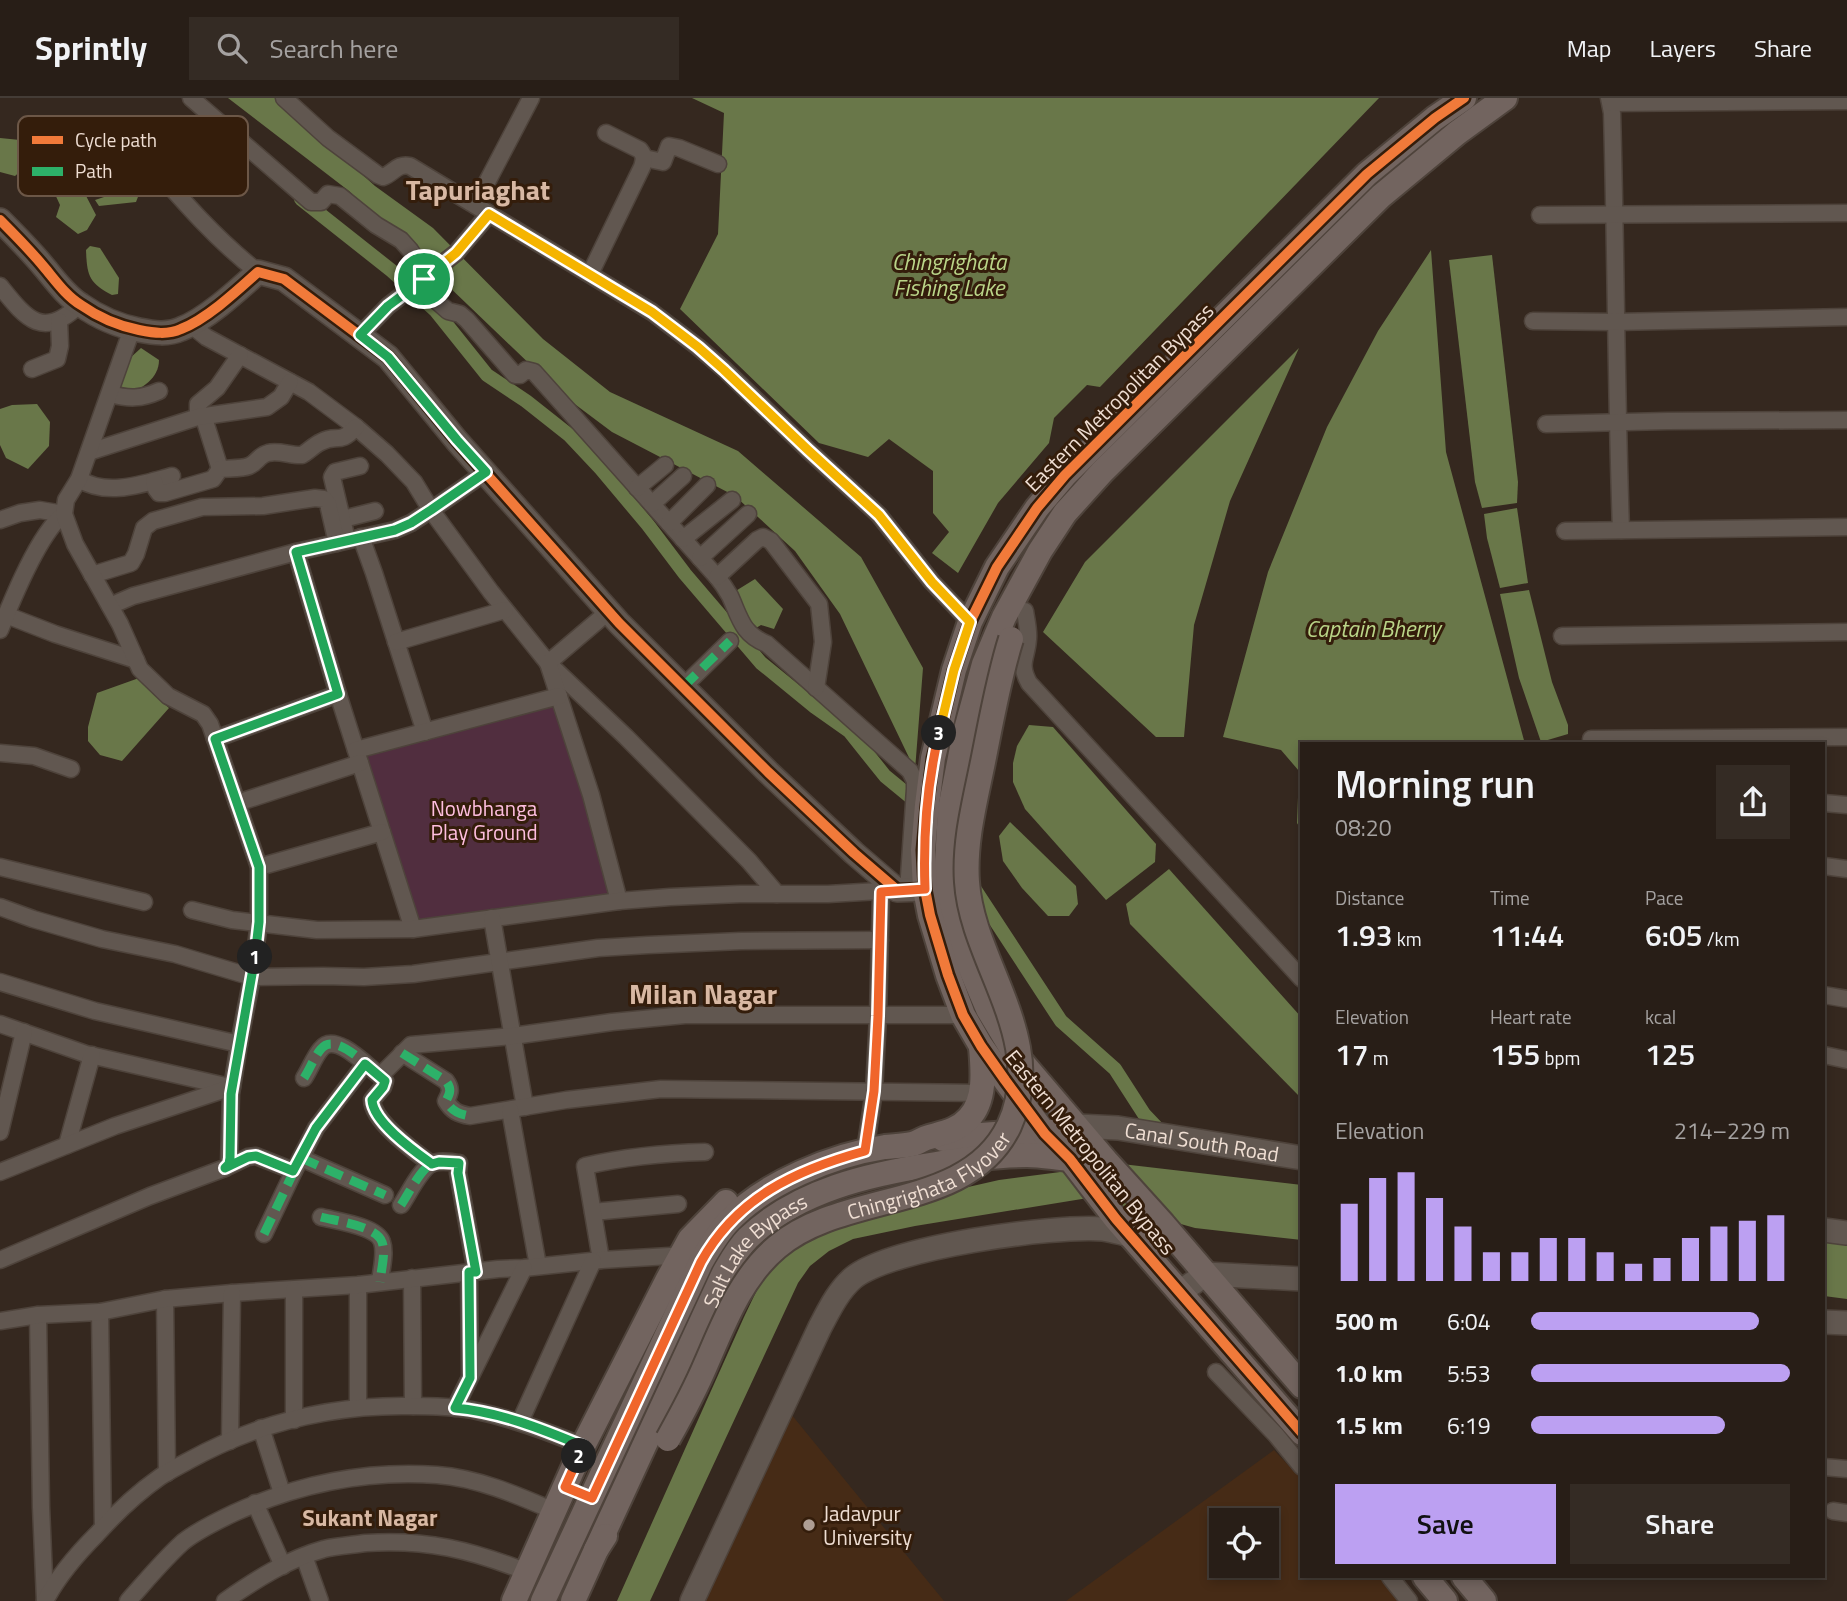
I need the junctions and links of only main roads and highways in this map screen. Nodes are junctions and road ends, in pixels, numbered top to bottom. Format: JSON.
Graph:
{"nodes":[{"id":1,"x":1464,"y":98,"type":"edge"},
{"id":2,"x":1505,"y":98,"type":"edge"},
{"id":3,"x":1083,"y":492,"type":"junction"},
{"id":4,"x":1004,"y":636,"type":"junction"},
{"id":5,"x":981,"y":1046,"type":"junction"},
{"id":6,"x":1045,"y":1134,"type":"junction"},
{"id":7,"x":912,"y":1144,"type":"junction"},
{"id":8,"x":1092,"y":1144,"type":"junction"},
{"id":9,"x":1075,"y":1165,"type":"junction"},
{"id":10,"x":693,"y":1255,"type":"junction"},
{"id":11,"x":1300,"y":1384,"type":"edge"},
{"id":12,"x":1300,"y":1435,"type":"edge"},
{"id":13,"x":596,"y":1550,"type":"junction"},
{"id":14,"x":1426,"y":1578,"type":"edge"},
{"id":15,"x":1465,"y":1578,"type":"edge"},
{"id":16,"x":514,"y":1601,"type":"edge"},
{"id":17,"x":543,"y":1601,"type":"edge"},
{"id":18,"x":573,"y":1601,"type":"edge"},
{"id":19,"x":1445,"y":1601,"type":"edge"},
{"id":20,"x":1484,"y":1601,"type":"edge"}],
"edges":[{"from":1,"to":5,"type":"main road","name":"Eastern Metropolitan Bypass"},
{"from":2,"to":3,"type":"main road","name":"Eastern Metropolitan Bypass"},
{"from":3,"to":4,"type":"main road","name":"Eastern Metropolitan Bypass"},
{"from":3,"to":4,"type":"main road","name":"Eastern Metropolitan Bypass"},
{"from":4,"to":8,"type":"main road","name":"Eastern Metropolitan Bypass"},
{"from":4,"to":13,"type":"main road","name":"Chingrighata Flyover","bridge":true},
{"from":5,"to":6,"type":"main road","name":"Eastern Metropolitan Bypass"},
{"from":5,"to":7,"type":"main road","name":"Salt Lake Bypass"},
{"from":6,"to":7,"type":"main road"},
{"from":6,"to":8,"type":"main road"},
{"from":6,"to":9,"type":"main road","name":"Eastern Metropolitan Bypass"},
{"from":7,"to":10,"type":"main road","name":"Salt Lake Bypass"},
{"from":8,"to":9,"type":"main road","name":"Canal South Road"},
{"from":8,"to":11,"type":"main road","name":"Eastern Metropolitan Bypass"},
{"from":9,"to":12,"type":"main road","name":"Eastern Metropolitan Bypass"},
{"from":9,"to":13,"type":"main road","name":"Salt Lake Bypass"},
{"from":10,"to":16,"type":"main road","name":"Salt Lake Bypass"},
{"from":10,"to":17,"type":"main road","name":"Salt Lake Bypass"},
{"from":13,"to":18,"type":"main road"},
{"from":14,"to":19,"type":"main road"},
{"from":15,"to":20,"type":"main road"}]}
